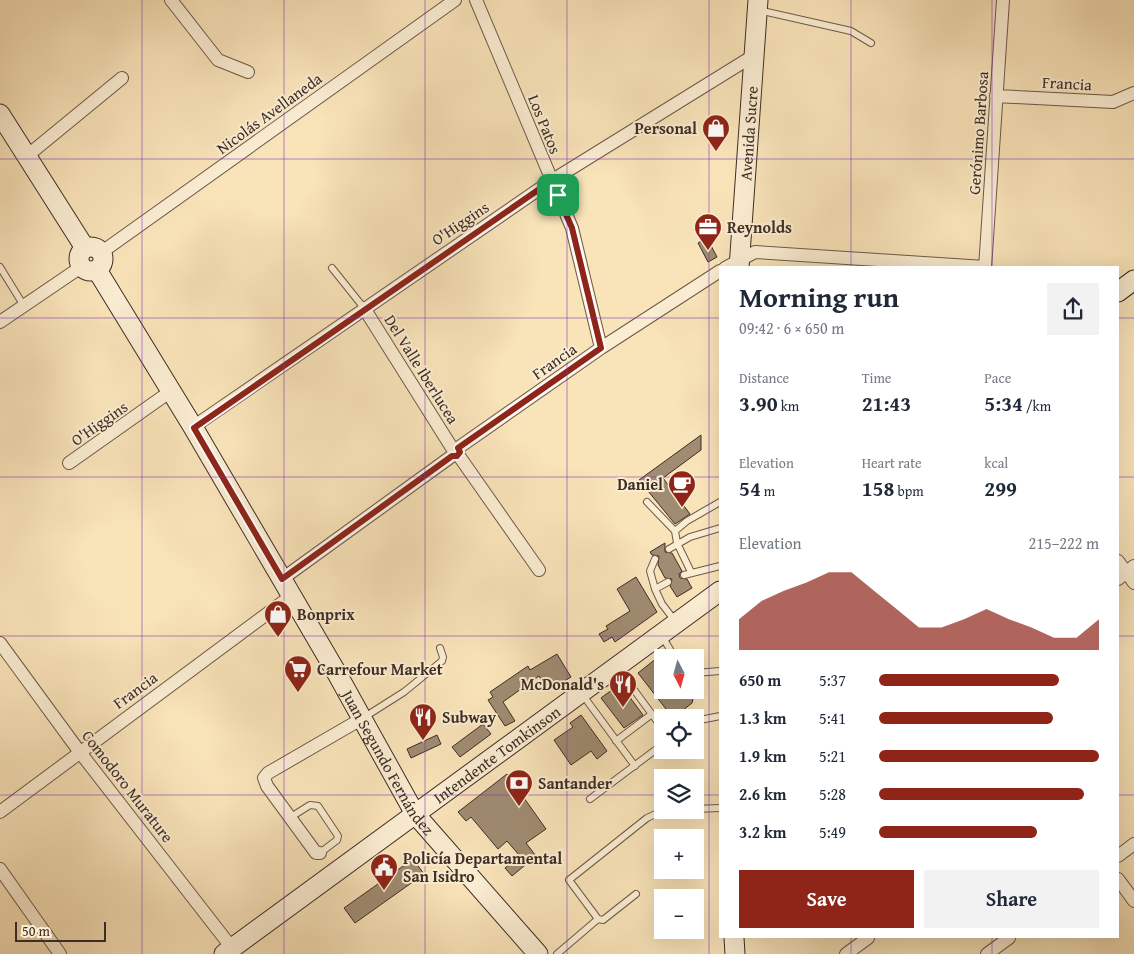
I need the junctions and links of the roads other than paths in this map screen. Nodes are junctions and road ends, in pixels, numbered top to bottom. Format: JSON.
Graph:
{"nodes":[{"id":1,"x":171,"y":0,"type":"edge"},
{"id":2,"x":455,"y":0,"type":"edge"},
{"id":3,"x":476,"y":0,"type":"edge"},
{"id":4,"x":1003,"y":0,"type":"edge"},
{"id":5,"x":757,"y":5,"type":"edge"},
{"id":6,"x":871,"y":43,"type":"dead end"},
{"id":7,"x":752,"y":56,"type":"junction"},
{"id":8,"x":248,"y":72,"type":"dead end"},
{"id":9,"x":122,"y":78,"type":"dead end"},
{"id":10,"x":1134,"y":93,"type":"edge"},
{"id":11,"x":996,"y":96,"type":"junction"},
{"id":12,"x":0,"y":114,"type":"edge"},
{"id":13,"x":27,"y":156,"type":"junction"},
{"id":14,"x":551,"y":181,"type":"junction"},
{"id":15,"x":91,"y":259,"type":"junction"},
{"id":16,"x":735,"y":265,"type":"edge"},
{"id":17,"x":0,"y":266,"type":"edge"},
{"id":18,"x":970,"y":266,"type":"edge"},
{"id":19,"x":985,"y":266,"type":"edge"},
{"id":20,"x":332,"y":268,"type":"dead end"},
{"id":21,"x":719,"y":272,"type":"edge"},
{"id":22,"x":1134,"y":280,"type":"edge"},
{"id":23,"x":1119,"y":291,"type":"edge"},
{"id":24,"x":24,"y":306,"type":"junction"},
{"id":25,"x":364,"y":308,"type":"junction"},
{"id":26,"x":0,"y":322,"type":"edge"},
{"id":27,"x":601,"y":348,"type":"junction"},
{"id":28,"x":171,"y":391,"type":"junction"},
{"id":29,"x":194,"y":428,"type":"junction"},
{"id":30,"x":455,"y":452,"type":"junction"},
{"id":31,"x":69,"y":463,"type":"dead end"},
{"id":32,"x":647,"y":502,"type":"dead end"},
{"id":33,"x":719,"y":503,"type":"edge"},
{"id":34,"x":719,"y":528,"type":"edge"},
{"id":35,"x":675,"y":530,"type":"junction"},
{"id":36,"x":677,"y":543,"type":"junction"},
{"id":37,"x":669,"y":549,"type":"dead end"},
{"id":38,"x":655,"y":559,"type":"dead end"},
{"id":39,"x":719,"y":566,"type":"edge"},
{"id":40,"x":539,"y":570,"type":"dead end"},
{"id":41,"x":691,"y":572,"type":"junction"},
{"id":42,"x":1126,"y":572,"type":"edge"},
{"id":43,"x":684,"y":574,"type":"dead end"},
{"id":44,"x":282,"y":579,"type":"junction"},
{"id":45,"x":668,"y":582,"type":"dead end"},
{"id":46,"x":1134,"y":583,"type":"edge"},
{"id":47,"x":655,"y":589,"type":"junction"},
{"id":48,"x":719,"y":592,"type":"edge"},
{"id":49,"x":291,"y":596,"type":"junction"},
{"id":50,"x":677,"y":624,"type":"junction"},
{"id":51,"x":662,"y":635,"type":"junction"},
{"id":52,"x":0,"y":643,"type":"edge"},
{"id":53,"x":440,"y":648,"type":"dead end"},
{"id":54,"x":670,"y":649,"type":"edge"},
{"id":55,"x":618,"y":667,"type":"junction"},
{"id":56,"x":719,"y":672,"type":"edge"},
{"id":57,"x":704,"y":673,"type":"edge"},
{"id":58,"x":582,"y":693,"type":"junction"},
{"id":59,"x":652,"y":714,"type":"junction"},
{"id":60,"x":719,"y":716,"type":"edge"},
{"id":61,"x":654,"y":717,"type":"edge"},
{"id":62,"x":363,"y":718,"type":"junction"},
{"id":63,"x":704,"y":719,"type":"edge"},
{"id":64,"x":616,"y":741,"type":"junction"},
{"id":65,"x":79,"y":751,"type":"junction"},
{"id":66,"x":654,"y":751,"type":"edge"},
{"id":67,"x":635,"y":766,"type":"junction"},
{"id":68,"x":590,"y":799,"type":"dead end"},
{"id":69,"x":719,"y":808,"type":"edge"},
{"id":70,"x":704,"y":809,"type":"edge"},
{"id":71,"x":0,"y":812,"type":"edge"},
{"id":72,"x":415,"y":814,"type":"junction"},
{"id":73,"x":654,"y":815,"type":"edge"},
{"id":74,"x":291,"y":817,"type":"junction"},
{"id":75,"x":1134,"y":844,"type":"edge"},
{"id":76,"x":320,"y":853,"type":"joint"},
{"id":77,"x":1119,"y":855,"type":"edge"},
{"id":78,"x":0,"y":869,"type":"edge"},
{"id":79,"x":1119,"y":880,"type":"edge"},
{"id":80,"x":636,"y":894,"type":"dead end"},
{"id":81,"x":1134,"y":901,"type":"edge"},
{"id":82,"x":598,"y":919,"type":"junction"},
{"id":83,"x":734,"y":938,"type":"edge"},
{"id":84,"x":868,"y":938,"type":"edge"},
{"id":85,"x":1009,"y":938,"type":"edge"},
{"id":86,"x":228,"y":951,"type":"edge"},
{"id":87,"x":60,"y":954,"type":"edge"},
{"id":88,"x":538,"y":954,"type":"edge"},
{"id":89,"x":557,"y":954,"type":"edge"},
{"id":90,"x":736,"y":954,"type":"edge"},
{"id":91,"x":846,"y":954,"type":"edge"},
{"id":92,"x":987,"y":954,"type":"edge"}],
"edges":[{"from":1,"to":8,"type":"street"},
{"from":2,"to":15,"type":"street","name":"Nicolás Avellaneda"},
{"from":3,"to":14,"type":"street","name":"Los Patos"},
{"from":4,"to":11,"type":"street","name":"Gerónimo Barbosa"},
{"from":5,"to":6,"type":"lane"},
{"from":5,"to":7,"type":"main road","name":"Avenida Sucre"},
{"from":7,"to":14,"type":"street","name":"O'Higgins"},
{"from":7,"to":16,"type":"main road","name":"Avenida Sucre"},
{"from":9,"to":13,"type":"street"},
{"from":10,"to":11,"type":"street","name":"Francia"},
{"from":11,"to":19,"type":"street","name":"Gerónimo Barbosa"},
{"from":12,"to":13,"type":"main road","name":"Juan Segundo Fernández"},
{"from":13,"to":15,"type":"main road","name":"Juan Segundo Fernández"},
{"from":14,"to":25,"type":"street","name":"O'Higgins"},
{"from":14,"to":27,"type":"street","name":"Los Patos"},
{"from":15,"to":24,"type":"street","name":"Nicolás Avellaneda"},
{"from":15,"to":28,"type":"main road","name":"Juan Segundo Fernández"},
{"from":16,"to":18,"type":"street"},
{"from":17,"to":24,"type":"lane"},
{"from":20,"to":25,"type":"lane"},
{"from":21,"to":27,"type":"street","name":"Francia"},
{"from":22,"to":23,"type":"main road"},
{"from":24,"to":26,"type":"street","name":"Nicolás Avellaneda"},
{"from":25,"to":29,"type":"street","name":"O'Higgins"},
{"from":25,"to":30,"type":"street","name":"Del Valle Iberlucea"},
{"from":27,"to":30,"type":"street","name":"Francia"},
{"from":28,"to":29,"type":"main road","name":"Juan Segundo Fernández"},
{"from":28,"to":31,"type":"street","name":"O'Higgins"},
{"from":29,"to":44,"type":"main road","name":"Juan Segundo Fernández"},
{"from":30,"to":40,"type":"street","name":"Del Valle Iberlucea"},
{"from":30,"to":44,"type":"street","name":"Francia"},
{"from":32,"to":35,"type":"lane"},
{"from":33,"to":35,"type":"lane"},
{"from":34,"to":36,"type":"lane"},
{"from":35,"to":36,"type":"lane"},
{"from":36,"to":37,"type":"lane"},
{"from":36,"to":41,"type":"lane"},
{"from":38,"to":47,"type":"lane"},
{"from":39,"to":41,"type":"lane"},
{"from":41,"to":43,"type":"lane"},
{"from":42,"to":46,"type":"street"},
{"from":44,"to":49,"type":"main road","name":"Juan Segundo Fernández"},
{"from":45,"to":47,"type":"lane"},
{"from":47,"to":50,"type":"lane"},
{"from":48,"to":50,"type":"main road","name":"Intendente Tomkinson"},
{"from":49,"to":62,"type":"main road","name":"Juan Segundo Fernández"},
{"from":49,"to":65,"type":"street","name":"Francia"},
{"from":50,"to":51,"type":"main road","name":"Intendente Tomkinson"},
{"from":51,"to":54,"type":"lane"},
{"from":51,"to":55,"type":"main road","name":"Intendente Tomkinson"},
{"from":52,"to":65,"type":"street","name":"Comodoro Murature"},
{"from":53,"to":62,"type":"lane"},
{"from":55,"to":58,"type":"main road","name":"Intendente Tomkinson"},
{"from":55,"to":59,"type":"lane"},
{"from":56,"to":57,"type":"lane"},
{"from":58,"to":64,"type":"lane"},
{"from":58,"to":72,"type":"main road","name":"Intendente Tomkinson"},
{"from":59,"to":61,"type":"lane"},
{"from":59,"to":64,"type":"lane"},
{"from":60,"to":63,"type":"lane"},
{"from":62,"to":72,"type":"main road","name":"Juan Segundo Fernández"},
{"from":62,"to":74,"type":"street"},
{"from":64,"to":67,"type":"lane"},
{"from":65,"to":71,"type":"street","name":"Francia"},
{"from":65,"to":86,"type":"street","name":"Comodoro Murature"},
{"from":66,"to":67,"type":"lane"},
{"from":67,"to":68,"type":"lane"},
{"from":69,"to":70,"type":"lane"},
{"from":72,"to":86,"type":"main road","name":"Intendente Tomkinson"},
{"from":72,"to":88,"type":"main road","name":"Juan Segundo Fernández"},
{"from":73,"to":82,"type":"lane"},
{"from":74,"to":76,"type":"street"},
{"from":74,"to":76,"type":"lane"},
{"from":75,"to":77,"type":"street"},
{"from":78,"to":87,"type":"street"},
{"from":79,"to":81,"type":"street"},
{"from":80,"to":82,"type":"lane"},
{"from":82,"to":89,"type":"lane"},
{"from":83,"to":90,"type":"main road"},
{"from":84,"to":91,"type":"street"},
{"from":85,"to":92,"type":"street"}]}
